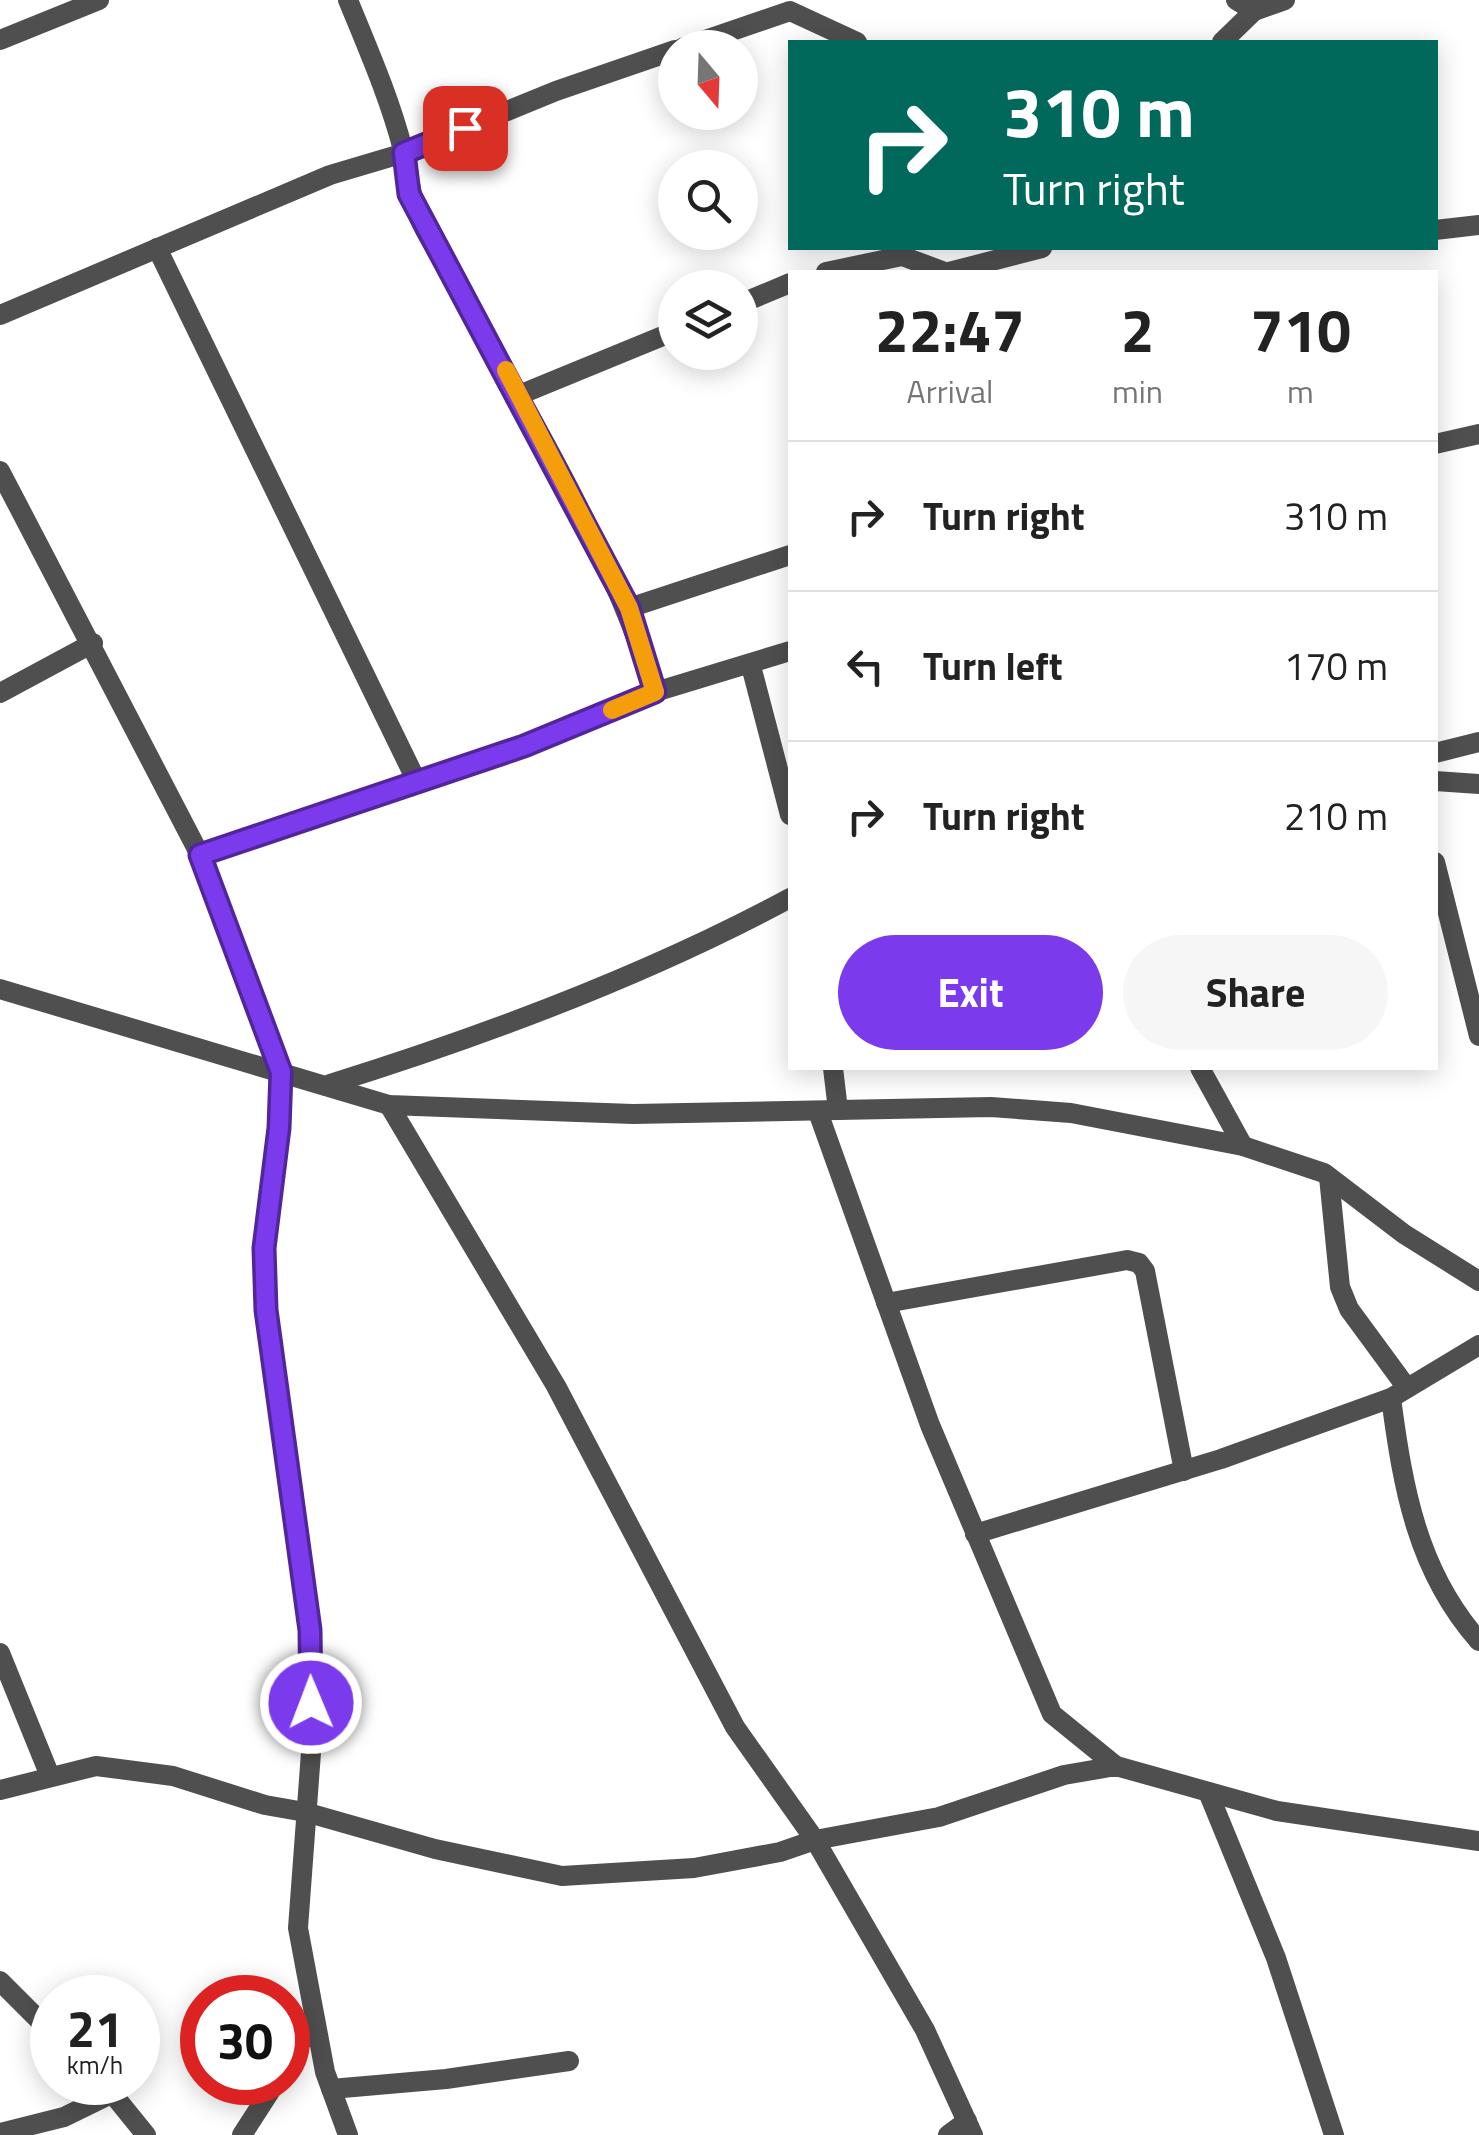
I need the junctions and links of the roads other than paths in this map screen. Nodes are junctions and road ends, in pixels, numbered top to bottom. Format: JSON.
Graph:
{"nodes":[{"id":1,"x":99,"y":0,"type":"edge"},
{"id":2,"x":348,"y":0,"type":"edge"},
{"id":3,"x":1285,"y":0,"type":"edge"},
{"id":4,"x":789,"y":6,"type":"edge"},
{"id":5,"x":1245,"y":6,"type":"edge"},
{"id":6,"x":728,"y":30,"type":"edge"},
{"id":7,"x":0,"y":40,"type":"edge"},
{"id":8,"x":852,"y":40,"type":"edge"},
{"id":9,"x":1223,"y":40,"type":"edge"},
{"id":10,"x":658,"y":56,"type":"edge"},
{"id":11,"x":404,"y":153,"type":"junction"},
{"id":12,"x":1479,"y":225,"type":"edge"},
{"id":13,"x":1438,"y":230,"type":"edge"},
{"id":14,"x":157,"y":248,"type":"junction"},
{"id":15,"x":1034,"y":250,"type":"edge"},
{"id":16,"x":836,"y":270,"type":"edge"},
{"id":17,"x":941,"y":270,"type":"edge"},
{"id":18,"x":955,"y":270,"type":"edge"},
{"id":19,"x":788,"y":284,"type":"edge"},
{"id":20,"x":758,"y":296,"type":"edge"},
{"id":21,"x":0,"y":315,"type":"edge"},
{"id":22,"x":658,"y":337,"type":"edge"},
{"id":23,"x":520,"y":395,"type":"junction"},
{"id":24,"x":1479,"y":434,"type":"edge"},
{"id":25,"x":1438,"y":443,"type":"edge"},
{"id":26,"x":0,"y":471,"type":"edge"},
{"id":27,"x":788,"y":556,"type":"edge"},
{"id":28,"x":629,"y":608,"type":"junction"},
{"id":29,"x":93,"y":643,"type":"junction"},
{"id":30,"x":788,"y":652,"type":"edge"},
{"id":31,"x":751,"y":666,"type":"junction"},
{"id":32,"x":655,"y":692,"type":"junction"},
{"id":33,"x":0,"y":693,"type":"edge"},
{"id":34,"x":1479,"y":742,"type":"edge"},
{"id":35,"x":1438,"y":753,"type":"edge"},
{"id":36,"x":416,"y":782,"type":"junction"},
{"id":37,"x":1438,"y":782,"type":"edge"},
{"id":38,"x":1479,"y":784,"type":"edge"},
{"id":39,"x":788,"y":808,"type":"edge"},
{"id":40,"x":200,"y":855,"type":"junction"},
{"id":41,"x":1438,"y":874,"type":"edge"},
{"id":42,"x":788,"y":899,"type":"edge"},
{"id":43,"x":0,"y":989,"type":"edge"},
{"id":44,"x":1479,"y":1036,"type":"edge"},
{"id":45,"x":832,"y":1070,"type":"edge"},
{"id":46,"x":1201,"y":1070,"type":"edge"},
{"id":47,"x":281,"y":1072,"type":"junction"},
{"id":48,"x":330,"y":1084,"type":"junction"},
{"id":49,"x":389,"y":1105,"type":"junction"},
{"id":50,"x":828,"y":1111,"type":"junction"},
{"id":51,"x":1243,"y":1146,"type":"junction"},
{"id":52,"x":1329,"y":1177,"type":"junction"},
{"id":53,"x":1479,"y":1281,"type":"edge"},
{"id":54,"x":886,"y":1303,"type":"junction"},
{"id":55,"x":1479,"y":1345,"type":"edge"},
{"id":56,"x":1399,"y":1393,"type":"junction"},
{"id":57,"x":1184,"y":1471,"type":"junction"},
{"id":58,"x":975,"y":1534,"type":"junction"},
{"id":59,"x":1479,"y":1641,"type":"edge"},
{"id":60,"x":0,"y":1653,"type":"edge"},
{"id":61,"x":1116,"y":1766,"type":"junction"},
{"id":62,"x":50,"y":1776,"type":"junction"},
{"id":63,"x":0,"y":1790,"type":"edge"},
{"id":64,"x":1208,"y":1792,"type":"junction"},
{"id":65,"x":306,"y":1812,"type":"junction"},
{"id":66,"x":815,"y":1840,"type":"junction"},
{"id":67,"x":1479,"y":1840,"type":"edge"},
{"id":68,"x":0,"y":1982,"type":"edge"},
{"id":69,"x":30,"y":2011,"type":"edge"},
{"id":70,"x":313,"y":2022,"type":"junction"},
{"id":71,"x":310,"y":2027,"type":"edge"},
{"id":72,"x":569,"y":2060,"type":"dead end"},
{"id":73,"x":331,"y":2089,"type":"junction"},
{"id":74,"x":82,"y":2105,"type":"edge"},
{"id":75,"x":122,"y":2105,"type":"edge"},
{"id":76,"x":261,"y":2105,"type":"edge"},
{"id":77,"x":970,"y":2128,"type":"edge"},
{"id":78,"x":0,"y":2133,"type":"edge"},
{"id":79,"x":146,"y":2135,"type":"edge"},
{"id":80,"x":242,"y":2135,"type":"edge"},
{"id":81,"x":348,"y":2135,"type":"edge"},
{"id":82,"x":948,"y":2135,"type":"edge"},
{"id":83,"x":1334,"y":2135,"type":"edge"}],
"edges":[{"from":1,"to":7,"type":"street"},
{"from":2,"to":11,"type":"street"},
{"from":3,"to":5,"type":"street"},
{"from":4,"to":6,"type":"street"},
{"from":4,"to":8,"type":"street"},
{"from":5,"to":9,"type":"street"},
{"from":10,"to":11,"type":"street"},
{"from":11,"to":14,"type":"street"},
{"from":11,"to":23,"type":"street"},
{"from":12,"to":13,"type":"street"},
{"from":14,"to":21,"type":"street"},
{"from":14,"to":36,"type":"street"},
{"from":15,"to":18,"type":"street"},
{"from":16,"to":17,"type":"street"},
{"from":19,"to":20,"type":"street"},
{"from":22,"to":23,"type":"street"},
{"from":23,"to":28,"type":"street"},
{"from":24,"to":25,"type":"street"},
{"from":26,"to":29,"type":"street"},
{"from":27,"to":28,"type":"street"},
{"from":28,"to":32,"type":"street"},
{"from":29,"to":33,"type":"street"},
{"from":29,"to":40,"type":"street"},
{"from":30,"to":31,"type":"street"},
{"from":31,"to":32,"type":"street"},
{"from":31,"to":39,"type":"street"},
{"from":32,"to":36,"type":"street"},
{"from":34,"to":35,"type":"street"},
{"from":36,"to":40,"type":"street"},
{"from":37,"to":38,"type":"street"},
{"from":40,"to":47,"type":"street"},
{"from":41,"to":44,"type":"street"},
{"from":42,"to":48,"type":"street"},
{"from":43,"to":47,"type":"street"},
{"from":45,"to":50,"type":"street"},
{"from":46,"to":51,"type":"street"},
{"from":47,"to":48,"type":"street"},
{"from":47,"to":65,"type":"street"},
{"from":48,"to":49,"type":"street"},
{"from":49,"to":50,"type":"street"},
{"from":49,"to":66,"type":"street"},
{"from":50,"to":51,"type":"street"},
{"from":50,"to":54,"type":"street"},
{"from":51,"to":52,"type":"street"},
{"from":52,"to":53,"type":"street"},
{"from":52,"to":56,"type":"street"},
{"from":54,"to":57,"type":"street"},
{"from":54,"to":58,"type":"street"},
{"from":55,"to":56,"type":"street"},
{"from":56,"to":57,"type":"street"},
{"from":56,"to":59,"type":"street"},
{"from":57,"to":58,"type":"street"},
{"from":58,"to":61,"type":"street"},
{"from":60,"to":62,"type":"street"},
{"from":61,"to":64,"type":"street"},
{"from":61,"to":66,"type":"street"},
{"from":62,"to":63,"type":"street"},
{"from":62,"to":65,"type":"street"},
{"from":64,"to":67,"type":"street"},
{"from":64,"to":83,"type":"street"},
{"from":65,"to":66,"type":"street"},
{"from":65,"to":70,"type":"street"},
{"from":66,"to":77,"type":"street"},
{"from":68,"to":69,"type":"street"},
{"from":70,"to":71,"type":"street"},
{"from":70,"to":73,"type":"street"},
{"from":72,"to":73,"type":"street"},
{"from":73,"to":81,"type":"street"},
{"from":74,"to":78,"type":"street"},
{"from":75,"to":79,"type":"street"},
{"from":76,"to":80,"type":"street"},
{"from":77,"to":82,"type":"street"}]}
